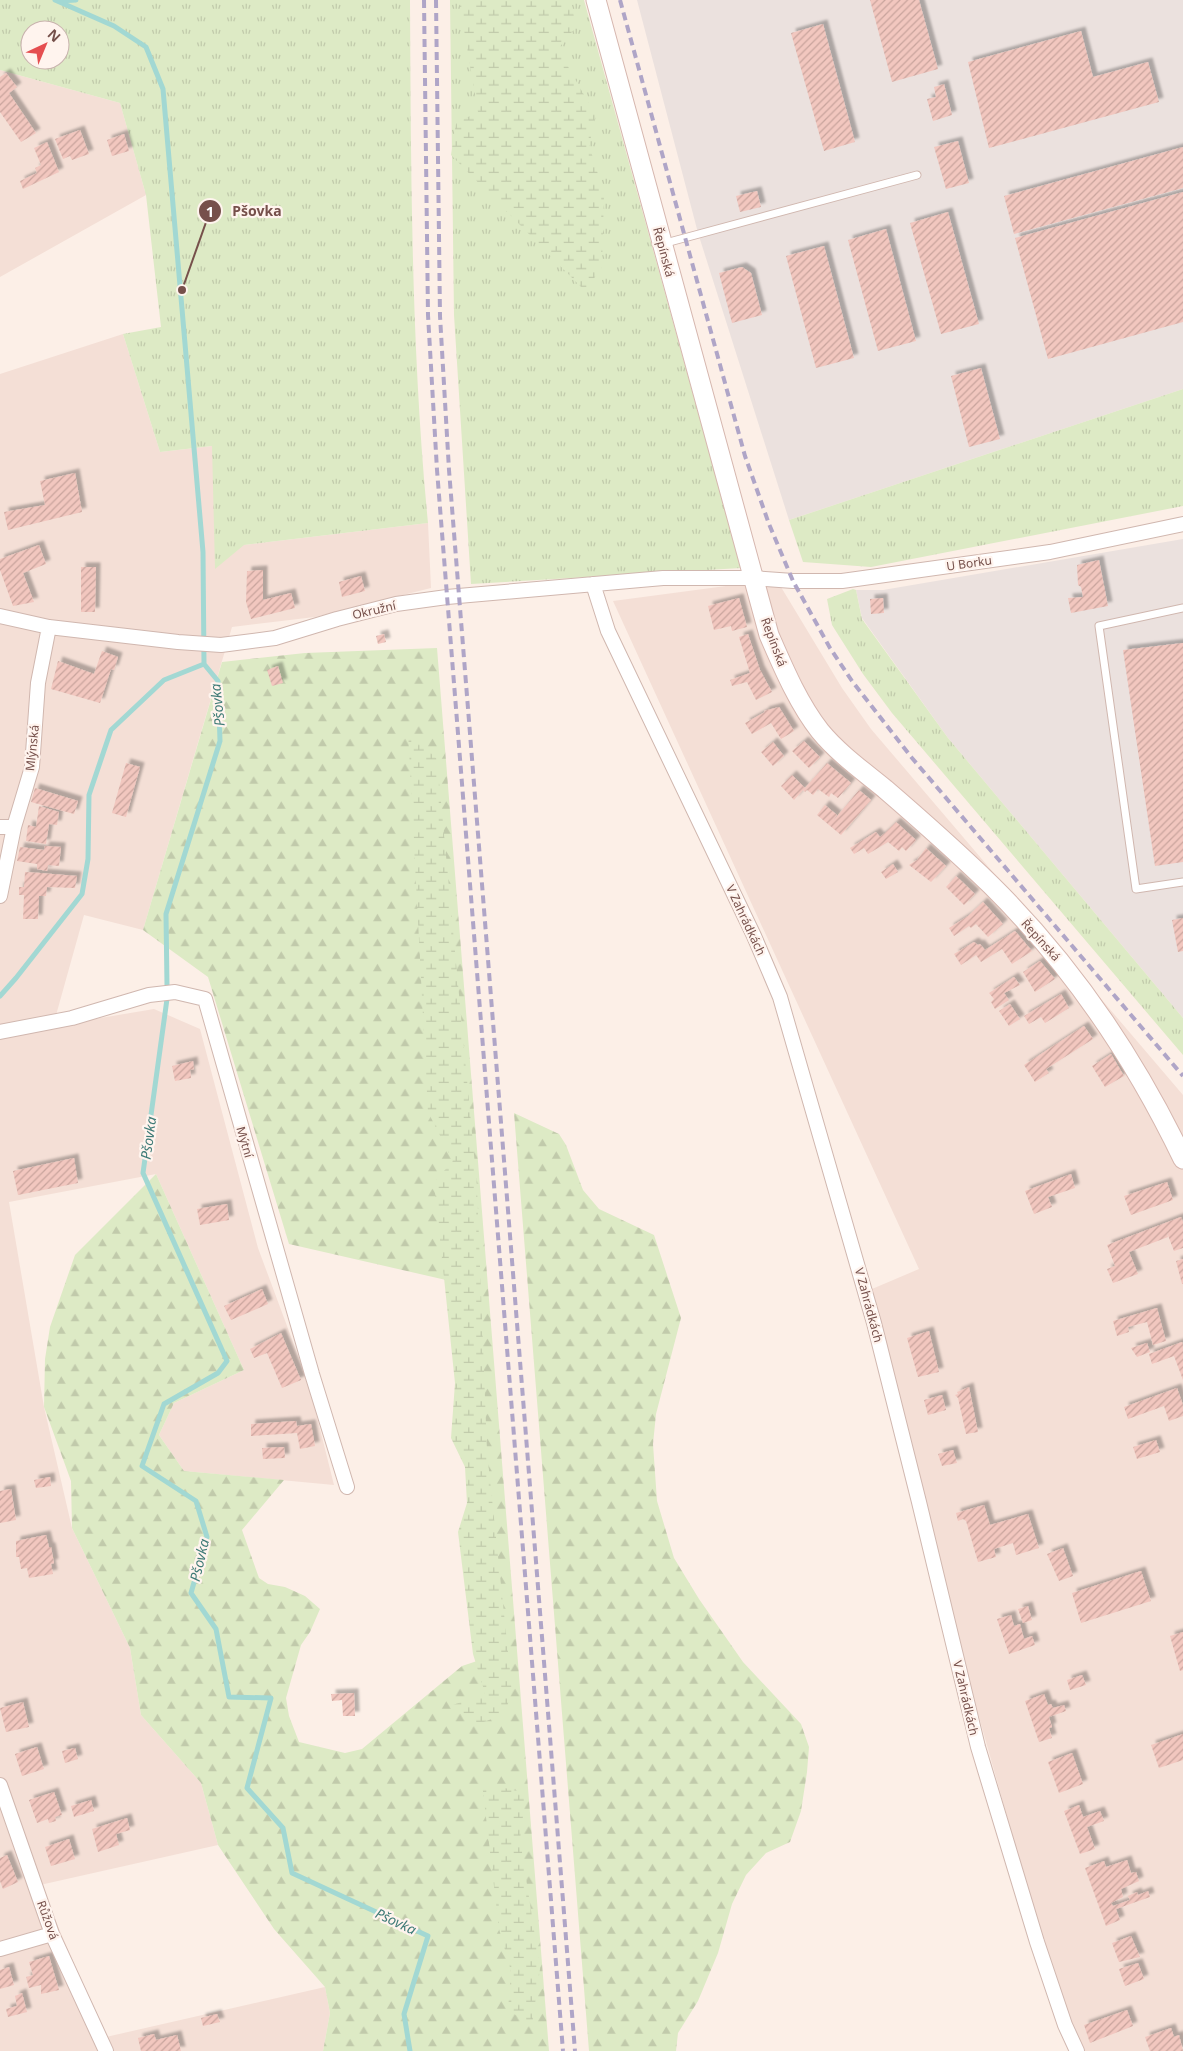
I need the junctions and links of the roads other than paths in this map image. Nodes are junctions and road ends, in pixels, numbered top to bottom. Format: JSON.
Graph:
{"nodes":[{"id":1,"x":596,"y":0,"type":"edge"},
{"id":2,"x":916,"y":175,"type":"dead end"},
{"id":3,"x":662,"y":244,"type":"junction"},
{"id":4,"x":1183,"y":524,"type":"edge"},
{"id":5,"x":753,"y":578,"type":"junction"},
{"id":6,"x":593,"y":584,"type":"junction"},
{"id":7,"x":1183,"y":608,"type":"edge"},
{"id":8,"x":0,"y":616,"type":"edge"},
{"id":9,"x":48,"y":627,"type":"junction"},
{"id":10,"x":7,"y":827,"type":"edge"},
{"id":11,"x":1183,"y":882,"type":"edge"},
{"id":12,"x":0,"y":896,"type":"edge"},
{"id":13,"x":0,"y":1032,"type":"edge"},
{"id":14,"x":1183,"y":1159,"type":"edge"},
{"id":15,"x":346,"y":1487,"type":"dead end"},
{"id":16,"x":0,"y":1785,"type":"edge"},
{"id":17,"x":52,"y":1934,"type":"junction"},
{"id":18,"x":0,"y":1949,"type":"edge"},
{"id":19,"x":106,"y":2051,"type":"edge"},
{"id":20,"x":1076,"y":2051,"type":"edge"}],
"edges":[{"from":1,"to":3,"type":"street","name":"Řepínská"},
{"from":2,"to":3,"type":"lane"},
{"from":3,"to":5,"type":"street","name":"Řepínská"},
{"from":4,"to":5,"type":"street","name":"U Borku"},
{"from":5,"to":6,"type":"street","name":"Okružní"},
{"from":5,"to":14,"type":"street","name":"Řepínská"},
{"from":6,"to":9,"type":"street","name":"Okružní"},
{"from":6,"to":20,"type":"street","name":"V Zahrádkách"},
{"from":7,"to":11,"type":"lane"},
{"from":8,"to":9,"type":"street","name":"Okružní"},
{"from":9,"to":10,"type":"street","name":"Mlýnská"},
{"from":10,"to":12,"type":"street","name":"Mlýnská"},
{"from":13,"to":15,"type":"street","name":"Mýtní"},
{"from":16,"to":17,"type":"street","name":"Růžová"},
{"from":17,"to":18,"type":"street"},
{"from":17,"to":19,"type":"street","name":"Růžová"}]}
